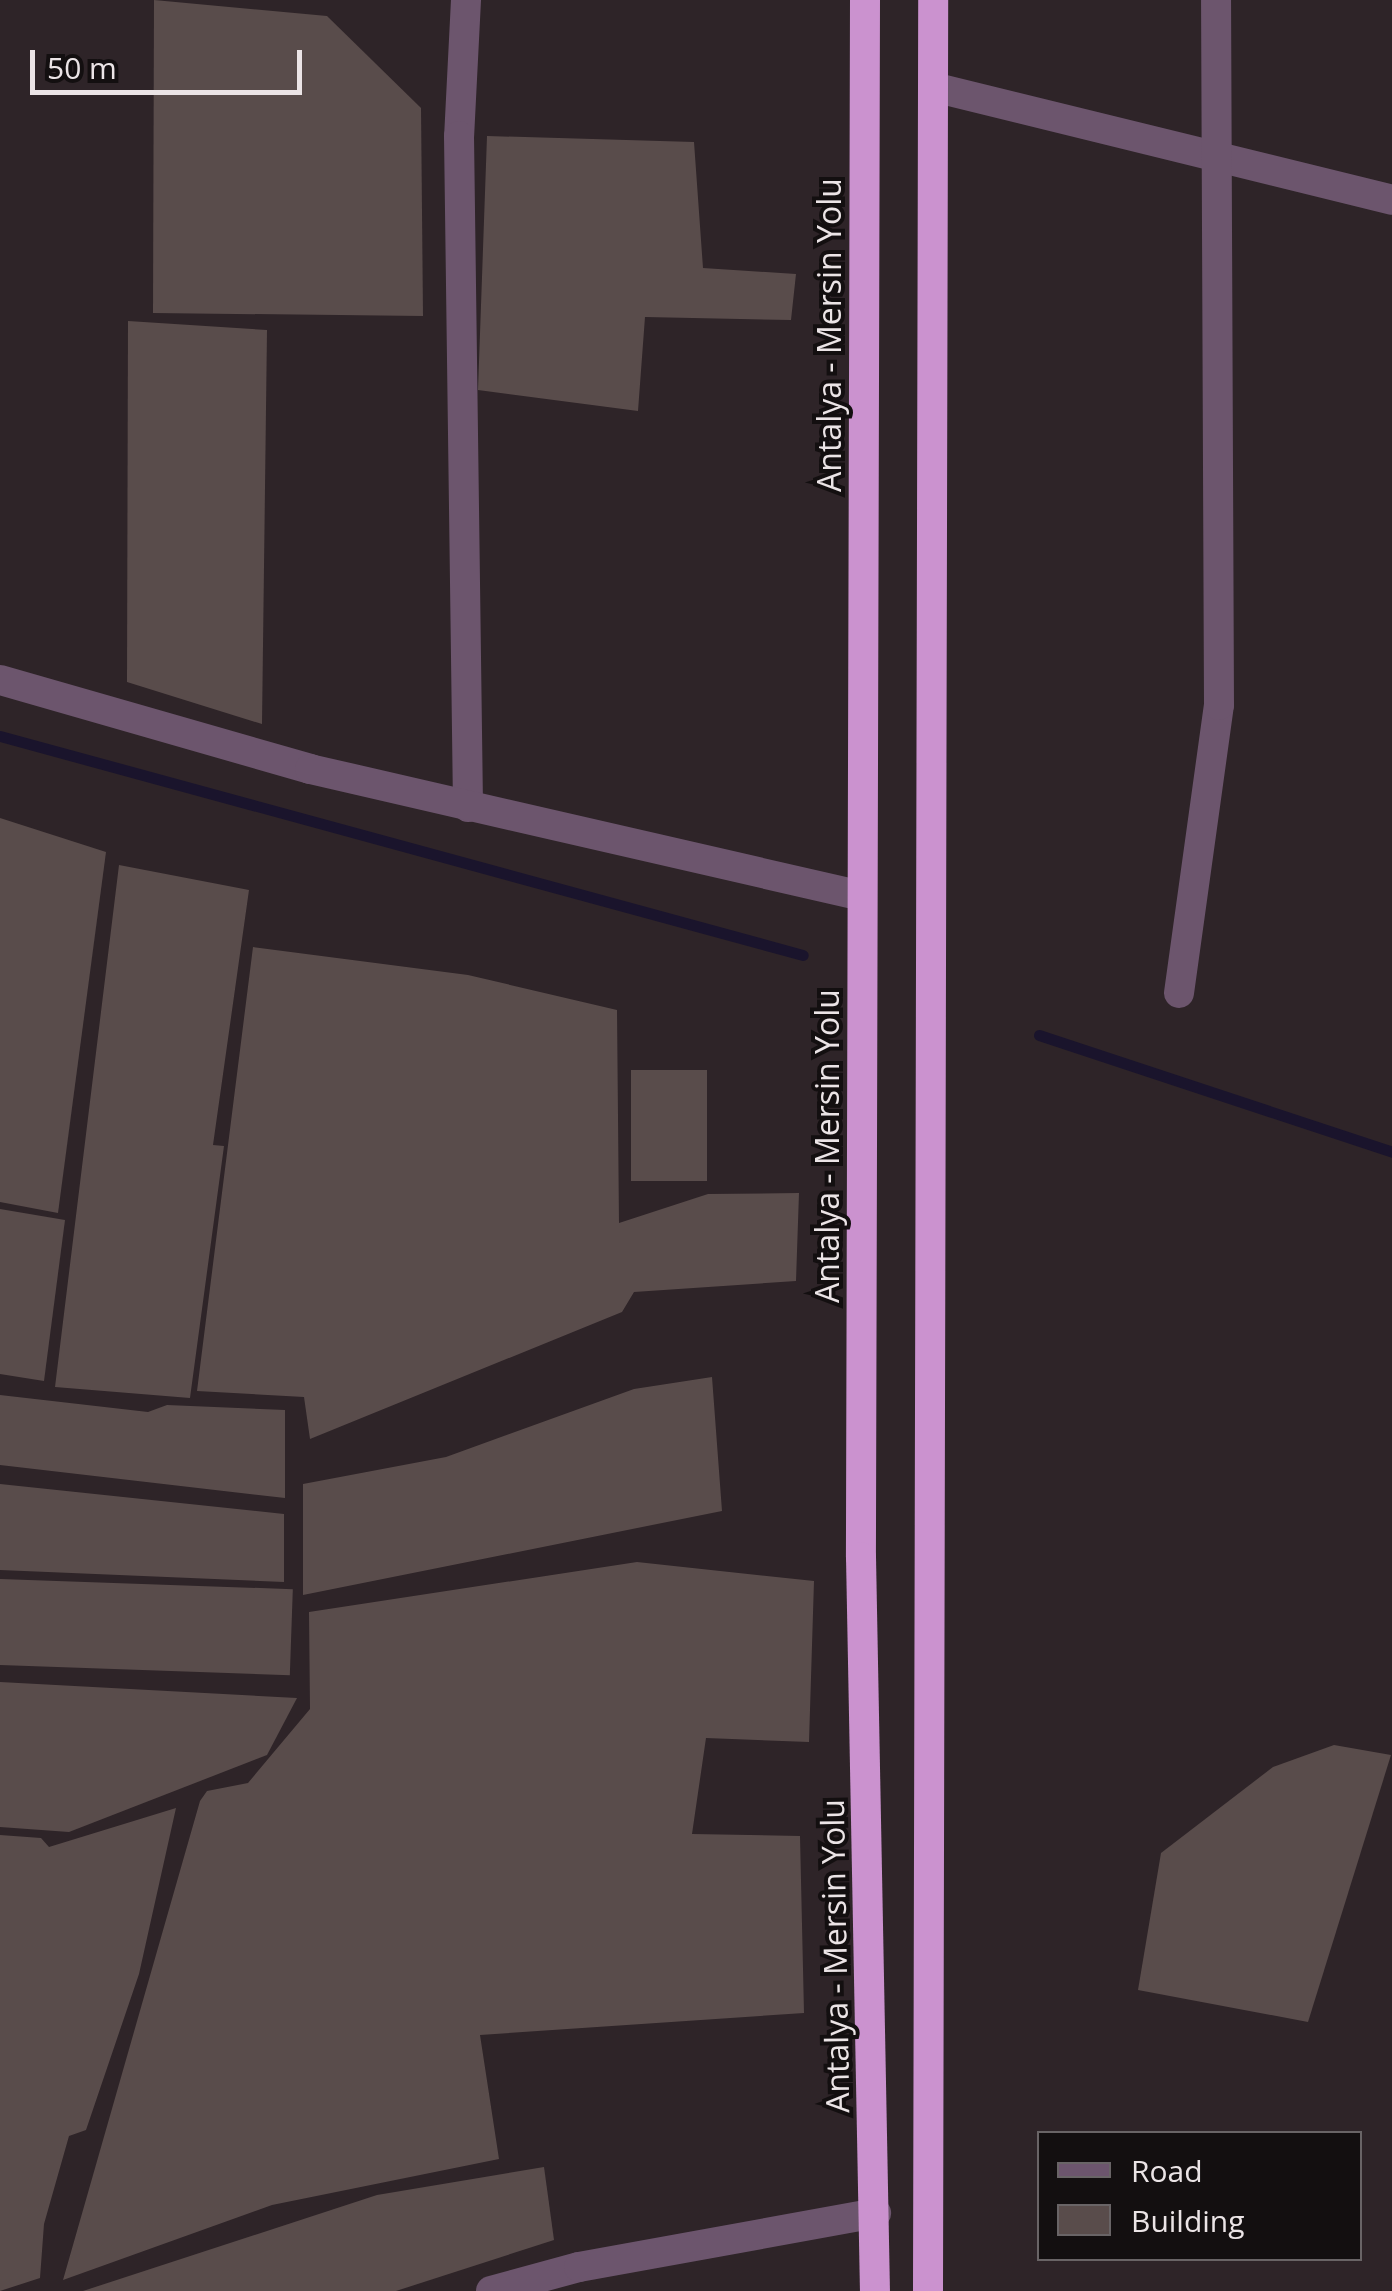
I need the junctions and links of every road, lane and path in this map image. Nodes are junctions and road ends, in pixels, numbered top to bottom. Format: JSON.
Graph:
{"nodes":[{"id":1,"x":466,"y":0,"type":"edge"},
{"id":2,"x":865,"y":0,"type":"edge"},
{"id":3,"x":932,"y":0,"type":"edge"},
{"id":4,"x":1216,"y":0,"type":"edge"},
{"id":5,"x":932,"y":87,"type":"junction"},
{"id":6,"x":1211,"y":155,"type":"junction"},
{"id":7,"x":1392,"y":200,"type":"edge"},
{"id":8,"x":0,"y":680,"type":"edge"},
{"id":9,"x":468,"y":807,"type":"junction"},
{"id":10,"x":862,"y":896,"type":"junction"},
{"id":11,"x":1179,"y":992,"type":"dead end"},
{"id":12,"x":876,"y":2213,"type":"junction"},
{"id":13,"x":490,"y":2291,"type":"edge"},
{"id":14,"x":875,"y":2291,"type":"edge"},
{"id":15,"x":928,"y":2291,"type":"edge"}],
"edges":[{"from":1,"to":9,"type":"street"},
{"from":2,"to":10,"type":"highway","name":"Antalya - Mersin Yolu"},
{"from":3,"to":5,"type":"highway"},
{"from":4,"to":6,"type":"street"},
{"from":5,"to":6,"type":"street"},
{"from":5,"to":15,"type":"highway"},
{"from":6,"to":7,"type":"street"},
{"from":6,"to":11,"type":"street"},
{"from":8,"to":9,"type":"street"},
{"from":9,"to":10,"type":"street"},
{"from":10,"to":12,"type":"highway","name":"Antalya - Mersin Yolu"},
{"from":12,"to":13,"type":"street"},
{"from":12,"to":14,"type":"highway","name":"Antalya - Mersin Yolu"}]}
